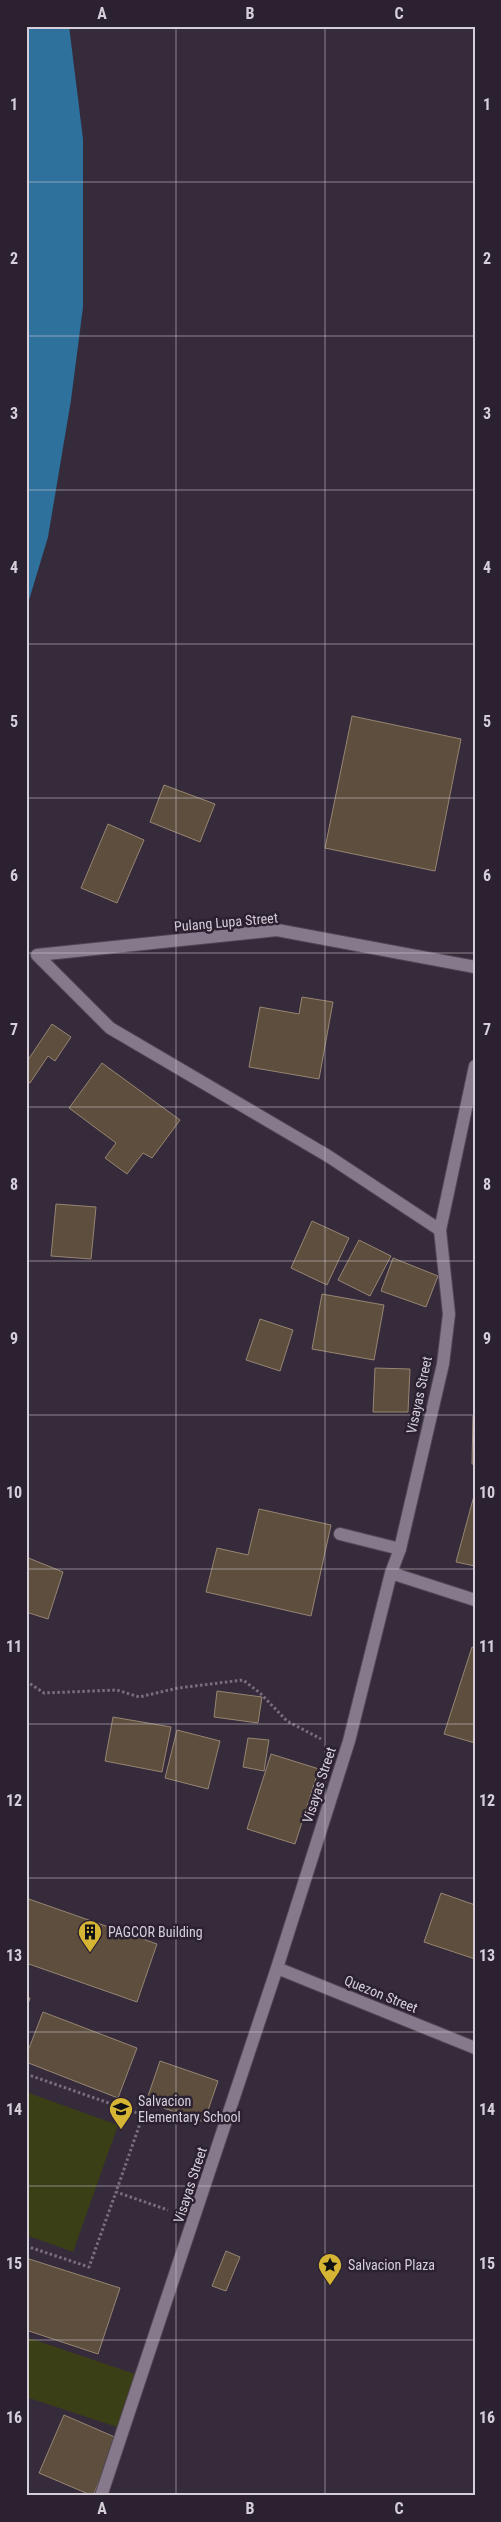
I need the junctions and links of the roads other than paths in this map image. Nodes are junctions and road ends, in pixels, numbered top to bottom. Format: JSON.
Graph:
{"nodes":[{"id":1,"x":475,"y":967,"type":"edge"},
{"id":2,"x":475,"y":1066,"type":"edge"},
{"id":3,"x":440,"y":1230,"type":"junction"},
{"id":4,"x":340,"y":1534,"type":"dead end"},
{"id":5,"x":400,"y":1549,"type":"junction"},
{"id":6,"x":391,"y":1573,"type":"junction"},
{"id":7,"x":475,"y":1600,"type":"edge"},
{"id":8,"x":276,"y":1968,"type":"junction"},
{"id":9,"x":475,"y":2048,"type":"edge"},
{"id":10,"x":101,"y":2496,"type":"edge"}],
"edges":[{"from":1,"to":3,"type":"street","name":"Pulang Lupa Street"},
{"from":2,"to":3,"type":"street","name":"Visayas Street"},
{"from":3,"to":5,"type":"street","name":"Visayas Street"},
{"from":4,"to":5,"type":"street"},
{"from":5,"to":6,"type":"street","name":"Visayas Street"},
{"from":6,"to":7,"type":"street"},
{"from":6,"to":8,"type":"street","name":"Visayas Street"},
{"from":8,"to":9,"type":"street","name":"Quezon Street"},
{"from":8,"to":10,"type":"street","name":"Visayas Street"}]}
